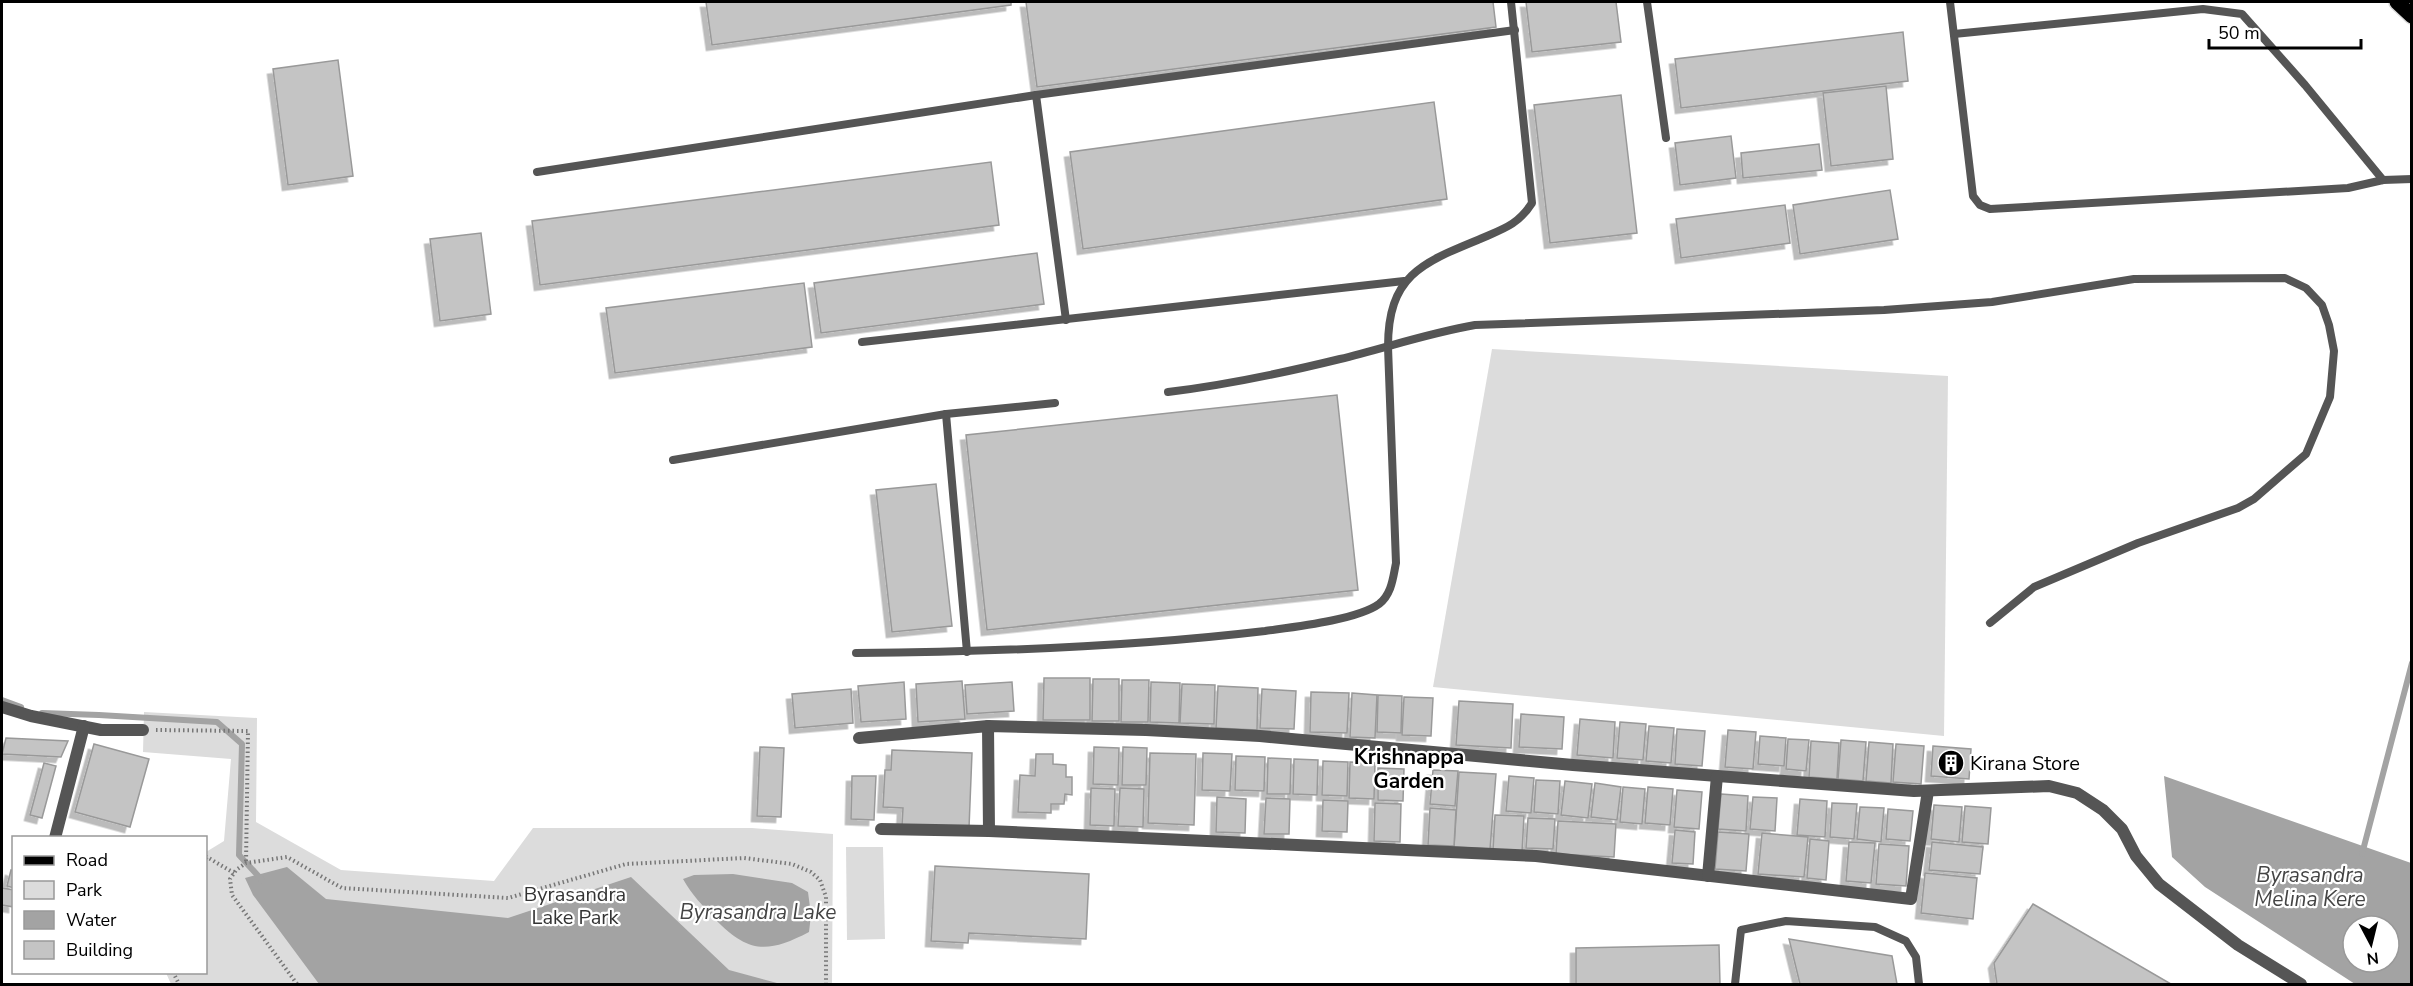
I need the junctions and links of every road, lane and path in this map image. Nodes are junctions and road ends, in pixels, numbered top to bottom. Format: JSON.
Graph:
{"nodes":[{"id":1,"x":1511,"y":2,"type":"edge"},
{"id":2,"x":1647,"y":2,"type":"edge"},
{"id":3,"x":1950,"y":2,"type":"edge"},
{"id":4,"x":2397,"y":2,"type":"edge"},
{"id":5,"x":2412,"y":16,"type":"edge"},
{"id":6,"x":1515,"y":30,"type":"junction"},
{"id":7,"x":1954,"y":34,"type":"junction"},
{"id":8,"x":1036,"y":95,"type":"junction"},
{"id":9,"x":1666,"y":138,"type":"dead end"},
{"id":10,"x":537,"y":172,"type":"dead end"},
{"id":11,"x":2412,"y":179,"type":"edge"},
{"id":12,"x":2383,"y":180,"type":"junction"},
{"id":13,"x":1404,"y":281,"type":"junction"},
{"id":14,"x":1066,"y":320,"type":"junction"},
{"id":15,"x":862,"y":342,"type":"dead end"},
{"id":16,"x":1388,"y":347,"type":"junction"},
{"id":17,"x":1168,"y":392,"type":"dead end"},
{"id":18,"x":1055,"y":403,"type":"dead end"},
{"id":19,"x":946,"y":414,"type":"junction"},
{"id":20,"x":673,"y":460,"type":"dead end"},
{"id":21,"x":1990,"y":623,"type":"dead end"},
{"id":22,"x":968,"y":652,"type":"junction"},
{"id":23,"x":856,"y":653,"type":"dead end"},
{"id":24,"x":2,"y":707,"type":"edge"},
{"id":25,"x":84,"y":726,"type":"junction"},
{"id":26,"x":988,"y":726,"type":"junction"},
{"id":27,"x":143,"y":730,"type":"joint"},
{"id":28,"x":859,"y":738,"type":"dead end"},
{"id":29,"x":1717,"y":776,"type":"junction"},
{"id":30,"x":1928,"y":791,"type":"junction"},
{"id":31,"x":880,"y":829,"type":"dead end"},
{"id":32,"x":989,"y":831,"type":"junction"},
{"id":33,"x":55,"y":836,"type":"edge"},
{"id":34,"x":207,"y":857,"type":"edge"},
{"id":35,"x":246,"y":863,"type":"junction"},
{"id":36,"x":234,"y":873,"type":"junction"},
{"id":37,"x":1708,"y":876,"type":"junction"},
{"id":38,"x":297,"y":984,"type":"edge"},
{"id":39,"x":826,"y":984,"type":"edge"},
{"id":40,"x":1735,"y":984,"type":"edge"},
{"id":41,"x":1919,"y":984,"type":"edge"},
{"id":42,"x":2301,"y":984,"type":"edge"}],
"edges":[{"from":1,"to":6,"type":"lane"},
{"from":2,"to":9,"type":"lane"},
{"from":3,"to":7,"type":"lane"},
{"from":4,"to":5,"type":"main road"},
{"from":6,"to":8,"type":"lane"},
{"from":6,"to":13,"type":"lane"},
{"from":7,"to":12,"type":"lane"},
{"from":7,"to":12,"type":"lane"},
{"from":8,"to":10,"type":"lane"},
{"from":8,"to":14,"type":"lane"},
{"from":11,"to":12,"type":"lane"},
{"from":13,"to":14,"type":"lane"},
{"from":13,"to":16,"type":"lane"},
{"from":14,"to":15,"type":"lane"},
{"from":16,"to":17,"type":"lane"},
{"from":16,"to":21,"type":"lane"},
{"from":16,"to":22,"type":"lane"},
{"from":18,"to":19,"type":"lane"},
{"from":19,"to":20,"type":"lane"},
{"from":19,"to":22,"type":"lane"},
{"from":22,"to":23,"type":"lane"},
{"from":24,"to":25,"type":"street"},
{"from":25,"to":27,"type":"street"},
{"from":25,"to":33,"type":"street"},
{"from":26,"to":28,"type":"street"},
{"from":26,"to":29,"type":"street"},
{"from":26,"to":32,"type":"street"},
{"from":27,"to":35,"type":"path"},
{"from":29,"to":30,"type":"street"},
{"from":29,"to":37,"type":"street"},
{"from":30,"to":37,"type":"street"},
{"from":30,"to":42,"type":"street"},
{"from":31,"to":32,"type":"street"},
{"from":32,"to":37,"type":"street"},
{"from":34,"to":36,"type":"path"},
{"from":35,"to":36,"type":"path"},
{"from":35,"to":39,"type":"path"},
{"from":36,"to":38,"type":"path"},
{"from":40,"to":41,"type":"lane"}]}
